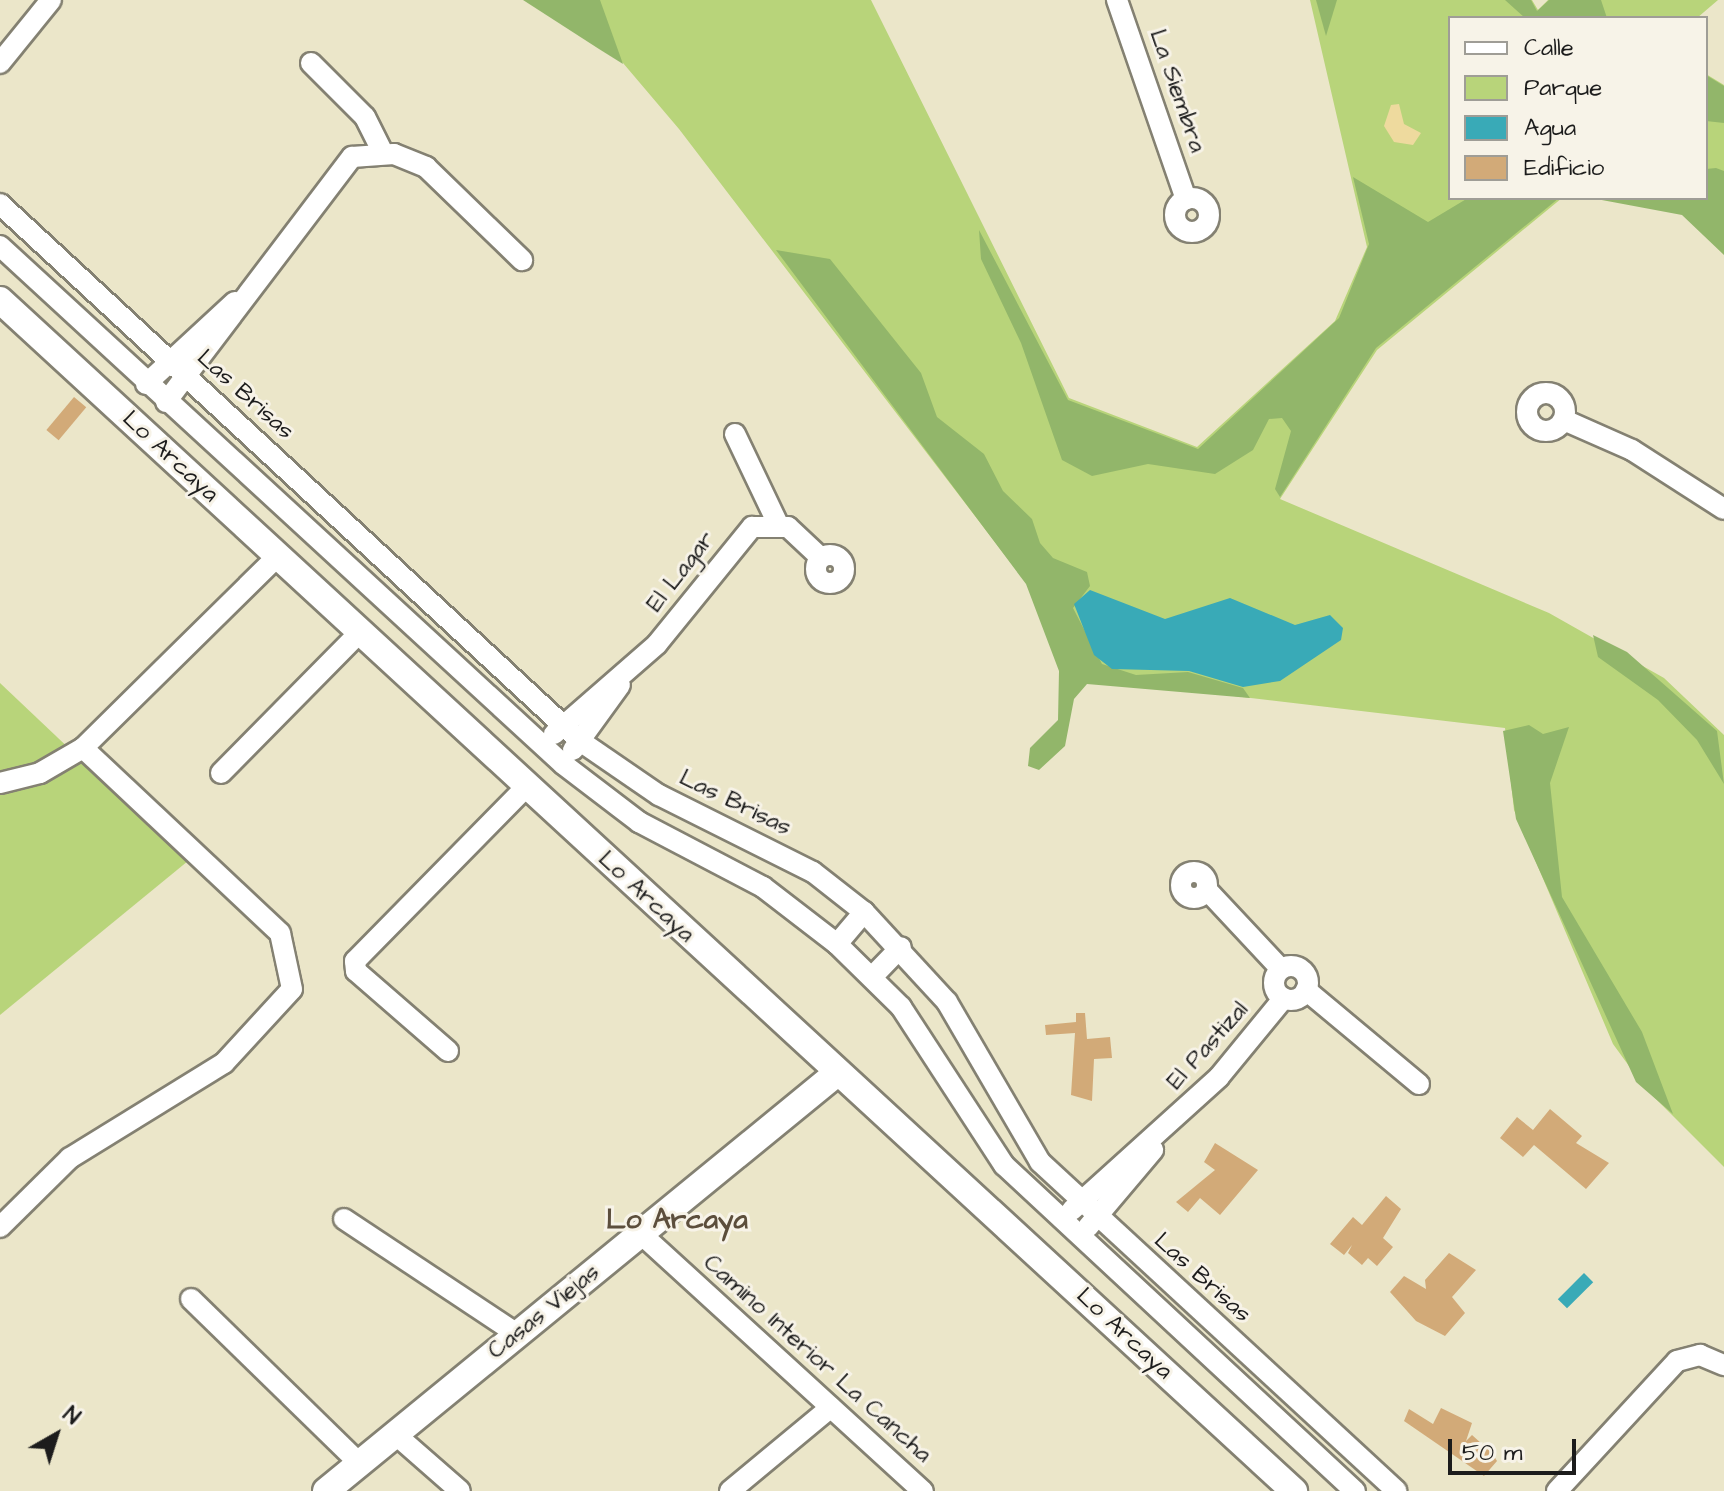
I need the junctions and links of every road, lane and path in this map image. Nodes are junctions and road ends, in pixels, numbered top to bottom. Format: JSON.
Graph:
{"nodes":[{"id":1,"x":1117,"y":0,"type":"edge"},
{"id":2,"x":45,"y":7,"type":"edge"},
{"id":3,"x":0,"y":45,"type":"edge"},
{"id":4,"x":0,"y":63,"type":"edge"},
{"id":5,"x":311,"y":63,"type":"dead end"},
{"id":6,"x":383,"y":153,"type":"junction"},
{"id":7,"x":1186,"y":199,"type":"dead end"},
{"id":8,"x":0,"y":204,"type":"edge"},
{"id":9,"x":0,"y":246,"type":"edge"},
{"id":10,"x":522,"y":260,"type":"dead end"},
{"id":11,"x":245,"y":296,"type":"junction"},
{"id":12,"x":0,"y":300,"type":"edge"},
{"id":13,"x":167,"y":359,"type":"junction"},
{"id":14,"x":187,"y":378,"type":"junction"},
{"id":15,"x":146,"y":384,"type":"junction"},
{"id":16,"x":166,"y":402,"type":"junction"},
{"id":17,"x":1564,"y":420,"type":"dead end"},
{"id":18,"x":735,"y":434,"type":"dead end"},
{"id":19,"x":1724,"y":509,"type":"edge"},
{"id":20,"x":778,"y":524,"type":"junction"},
{"id":21,"x":277,"y":557,"type":"junction"},
{"id":22,"x":821,"y":558,"type":"dead end"},
{"id":23,"x":359,"y":633,"type":"junction"},
{"id":24,"x":631,"y":669,"type":"junction"},
{"id":25,"x":563,"y":724,"type":"junction"},
{"id":26,"x":580,"y":741,"type":"junction"},
{"id":27,"x":543,"y":746,"type":"junction"},
{"id":28,"x":83,"y":748,"type":"junction"},
{"id":29,"x":563,"y":764,"type":"junction"},
{"id":30,"x":221,"y":773,"type":"dead end"},
{"id":31,"x":0,"y":783,"type":"edge"},
{"id":32,"x":526,"y":787,"type":"junction"},
{"id":33,"x":1207,"y":890,"type":"dead end"},
{"id":34,"x":864,"y":912,"type":"junction"},
{"id":35,"x":837,"y":944,"type":"junction"},
{"id":36,"x":901,"y":947,"type":"junction"},
{"id":37,"x":1281,"y":969,"type":"junction"},
{"id":38,"x":873,"y":976,"type":"junction"},
{"id":39,"x":1306,"y":990,"type":"junction"},
{"id":40,"x":1284,"y":998,"type":"junction"},
{"id":41,"x":448,"y":1051,"type":"dead end"},
{"id":42,"x":837,"y":1073,"type":"junction"},
{"id":43,"x":1419,"y":1084,"type":"dead end"},
{"id":44,"x":1168,"y":1127,"type":"junction"},
{"id":45,"x":1080,"y":1202,"type":"junction"},
{"id":46,"x":1097,"y":1218,"type":"junction"},
{"id":47,"x":344,"y":1219,"type":"dead end"},
{"id":48,"x":1061,"y":1221,"type":"junction"},
{"id":49,"x":0,"y":1227,"type":"edge"},
{"id":50,"x":640,"y":1233,"type":"junction"},
{"id":51,"x":1079,"y":1236,"type":"junction"},
{"id":52,"x":191,"y":1299,"type":"dead end"},
{"id":53,"x":517,"y":1334,"type":"junction"},
{"id":54,"x":1724,"y":1365,"type":"edge"},
{"id":55,"x":831,"y":1407,"type":"junction"},
{"id":56,"x":395,"y":1434,"type":"junction"},
{"id":57,"x":359,"y":1463,"type":"junction"},
{"id":58,"x":326,"y":1491,"type":"edge"},
{"id":59,"x":460,"y":1491,"type":"edge"},
{"id":60,"x":730,"y":1491,"type":"edge"},
{"id":61,"x":923,"y":1491,"type":"edge"},
{"id":62,"x":1294,"y":1491,"type":"edge"},
{"id":63,"x":1355,"y":1491,"type":"edge"},
{"id":64,"x":1396,"y":1491,"type":"edge"},
{"id":65,"x":1557,"y":1491,"type":"edge"}],
"edges":[{"from":1,"to":7,"type":"street","name":"La Siembra"},
{"from":2,"to":3,"type":"street"},
{"from":2,"to":4,"type":"street"},
{"from":5,"to":6,"type":"street"},
{"from":6,"to":10,"type":"street"},
{"from":6,"to":11,"type":"street"},
{"from":8,"to":13,"type":"street","name":"Las Brisas"},
{"from":9,"to":15,"type":"street"},
{"from":11,"to":13,"type":"street"},
{"from":11,"to":14,"type":"street"},
{"from":12,"to":21,"type":"street","name":"Lo Arcaya"},
{"from":13,"to":14,"type":"street","name":"Las Brisas"},
{"from":13,"to":15,"type":"street"},
{"from":14,"to":16,"type":"street"},
{"from":14,"to":25,"type":"street","name":"Las Brisas"},
{"from":15,"to":16,"type":"street"},
{"from":16,"to":27,"type":"street"},
{"from":17,"to":19,"type":"street"},
{"from":18,"to":20,"type":"street"},
{"from":20,"to":22,"type":"street"},
{"from":20,"to":24,"type":"street","name":"El Lagar"},
{"from":21,"to":23,"type":"street","name":"Lo Arcaya"},
{"from":21,"to":28,"type":"street"},
{"from":23,"to":30,"type":"street"},
{"from":23,"to":32,"type":"street","name":"Lo Arcaya"},
{"from":24,"to":25,"type":"street"},
{"from":24,"to":26,"type":"street"},
{"from":25,"to":26,"type":"street","name":"Las Brisas"},
{"from":25,"to":27,"type":"street"},
{"from":26,"to":29,"type":"street"},
{"from":26,"to":34,"type":"street","name":"Las Brisas"},
{"from":27,"to":29,"type":"street"},
{"from":28,"to":31,"type":"street"},
{"from":28,"to":49,"type":"street"},
{"from":29,"to":35,"type":"street"},
{"from":32,"to":41,"type":"street"},
{"from":32,"to":42,"type":"street","name":"Lo Arcaya"},
{"from":33,"to":37,"type":"street"},
{"from":34,"to":35,"type":"street"},
{"from":34,"to":36,"type":"street","name":"Las Brisas"},
{"from":35,"to":38,"type":"street"},
{"from":36,"to":38,"type":"street"},
{"from":36,"to":45,"type":"street","name":"Las Brisas"},
{"from":37,"to":39,"type":"street"},
{"from":37,"to":40,"type":"street"},
{"from":38,"to":48,"type":"street"},
{"from":39,"to":40,"type":"street"},
{"from":39,"to":43,"type":"street"},
{"from":40,"to":44,"type":"street","name":"El Pastizal"},
{"from":42,"to":50,"type":"street","name":"Casas Viejas"},
{"from":42,"to":62,"type":"street","name":"Lo Arcaya"},
{"from":44,"to":45,"type":"street"},
{"from":44,"to":46,"type":"street"},
{"from":45,"to":46,"type":"street","name":"Las Brisas"},
{"from":45,"to":48,"type":"street"},
{"from":46,"to":51,"type":"street"},
{"from":46,"to":64,"type":"street","name":"Las Brisas"},
{"from":47,"to":53,"type":"street"},
{"from":48,"to":51,"type":"street"},
{"from":50,"to":53,"type":"street","name":"Casas Viejas"},
{"from":50,"to":55,"type":"street","name":"Camino Interior La Cancha"},
{"from":51,"to":63,"type":"street"},
{"from":52,"to":57,"type":"street"},
{"from":53,"to":56,"type":"street","name":"Casas Viejas"},
{"from":54,"to":65,"type":"street"},
{"from":55,"to":60,"type":"street"},
{"from":55,"to":61,"type":"street","name":"Camino Interior La Cancha"},
{"from":56,"to":57,"type":"street","name":"Casas Viejas"},
{"from":56,"to":59,"type":"street"},
{"from":57,"to":58,"type":"street","name":"Casas Viejas"}]}
